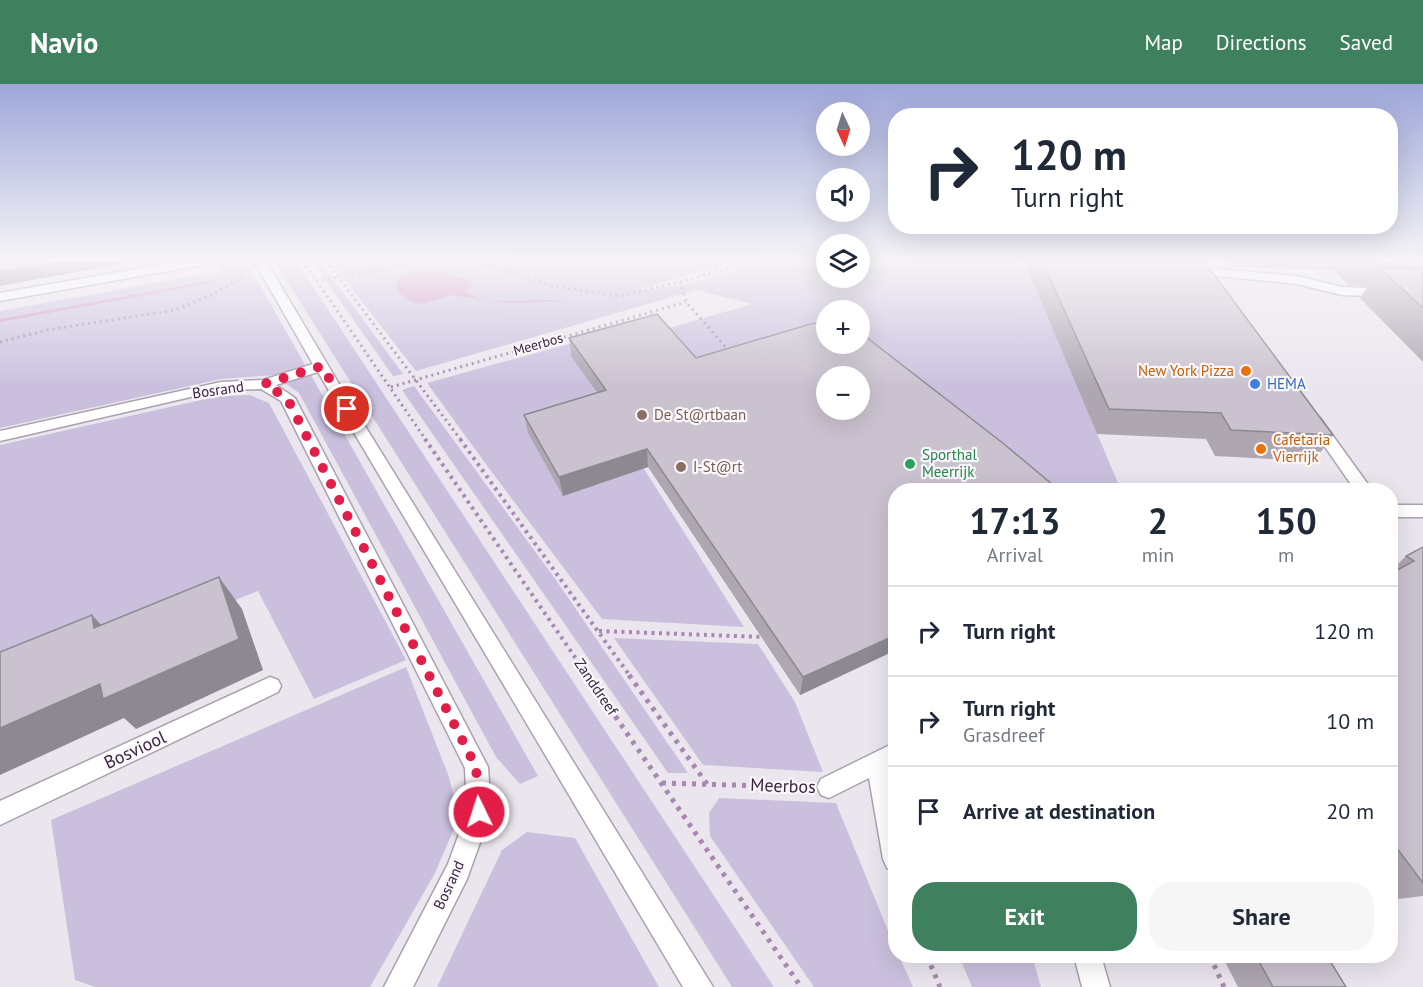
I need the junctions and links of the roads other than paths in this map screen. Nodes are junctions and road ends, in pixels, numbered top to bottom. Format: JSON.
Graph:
{"nodes":[{"id":1,"x":285,"y":303,"type":"edge"},
{"id":2,"x":322,"y":366,"type":"junction"},
{"id":3,"x":264,"y":384,"type":"junction"},
{"id":4,"x":1304,"y":405,"type":"edge"},
{"id":5,"x":0,"y":436,"type":"edge"},
{"id":6,"x":1359,"y":483,"type":"edge"},
{"id":7,"x":1398,"y":511,"type":"edge"},
{"id":8,"x":1423,"y":511,"type":"edge"},
{"id":9,"x":270,"y":686,"type":"dead end"},
{"id":10,"x":886,"y":757,"type":"edge"},
{"id":11,"x":888,"y":777,"type":"edge"},
{"id":12,"x":829,"y":787,"type":"road end"},
{"id":13,"x":0,"y":813,"type":"edge"},
{"id":14,"x":1090,"y":963,"type":"edge"},
{"id":15,"x":398,"y":987,"type":"edge"},
{"id":16,"x":699,"y":987,"type":"edge"},
{"id":17,"x":1096,"y":987,"type":"edge"}],
"edges":[{"from":1,"to":2,"type":"street"},
{"from":2,"to":3,"type":"street"},
{"from":2,"to":16,"type":"street"},
{"from":3,"to":5,"type":"street","name":"Bosrand"},
{"from":3,"to":15,"type":"street","name":"Bosrand"},
{"from":4,"to":6,"type":"street"},
{"from":7,"to":8,"type":"street"},
{"from":9,"to":13,"type":"street","name":"Bosviool"},
{"from":10,"to":11,"type":"street"},
{"from":10,"to":12,"type":"street","name":"Meerbos"},
{"from":14,"to":17,"type":"street"}]}
